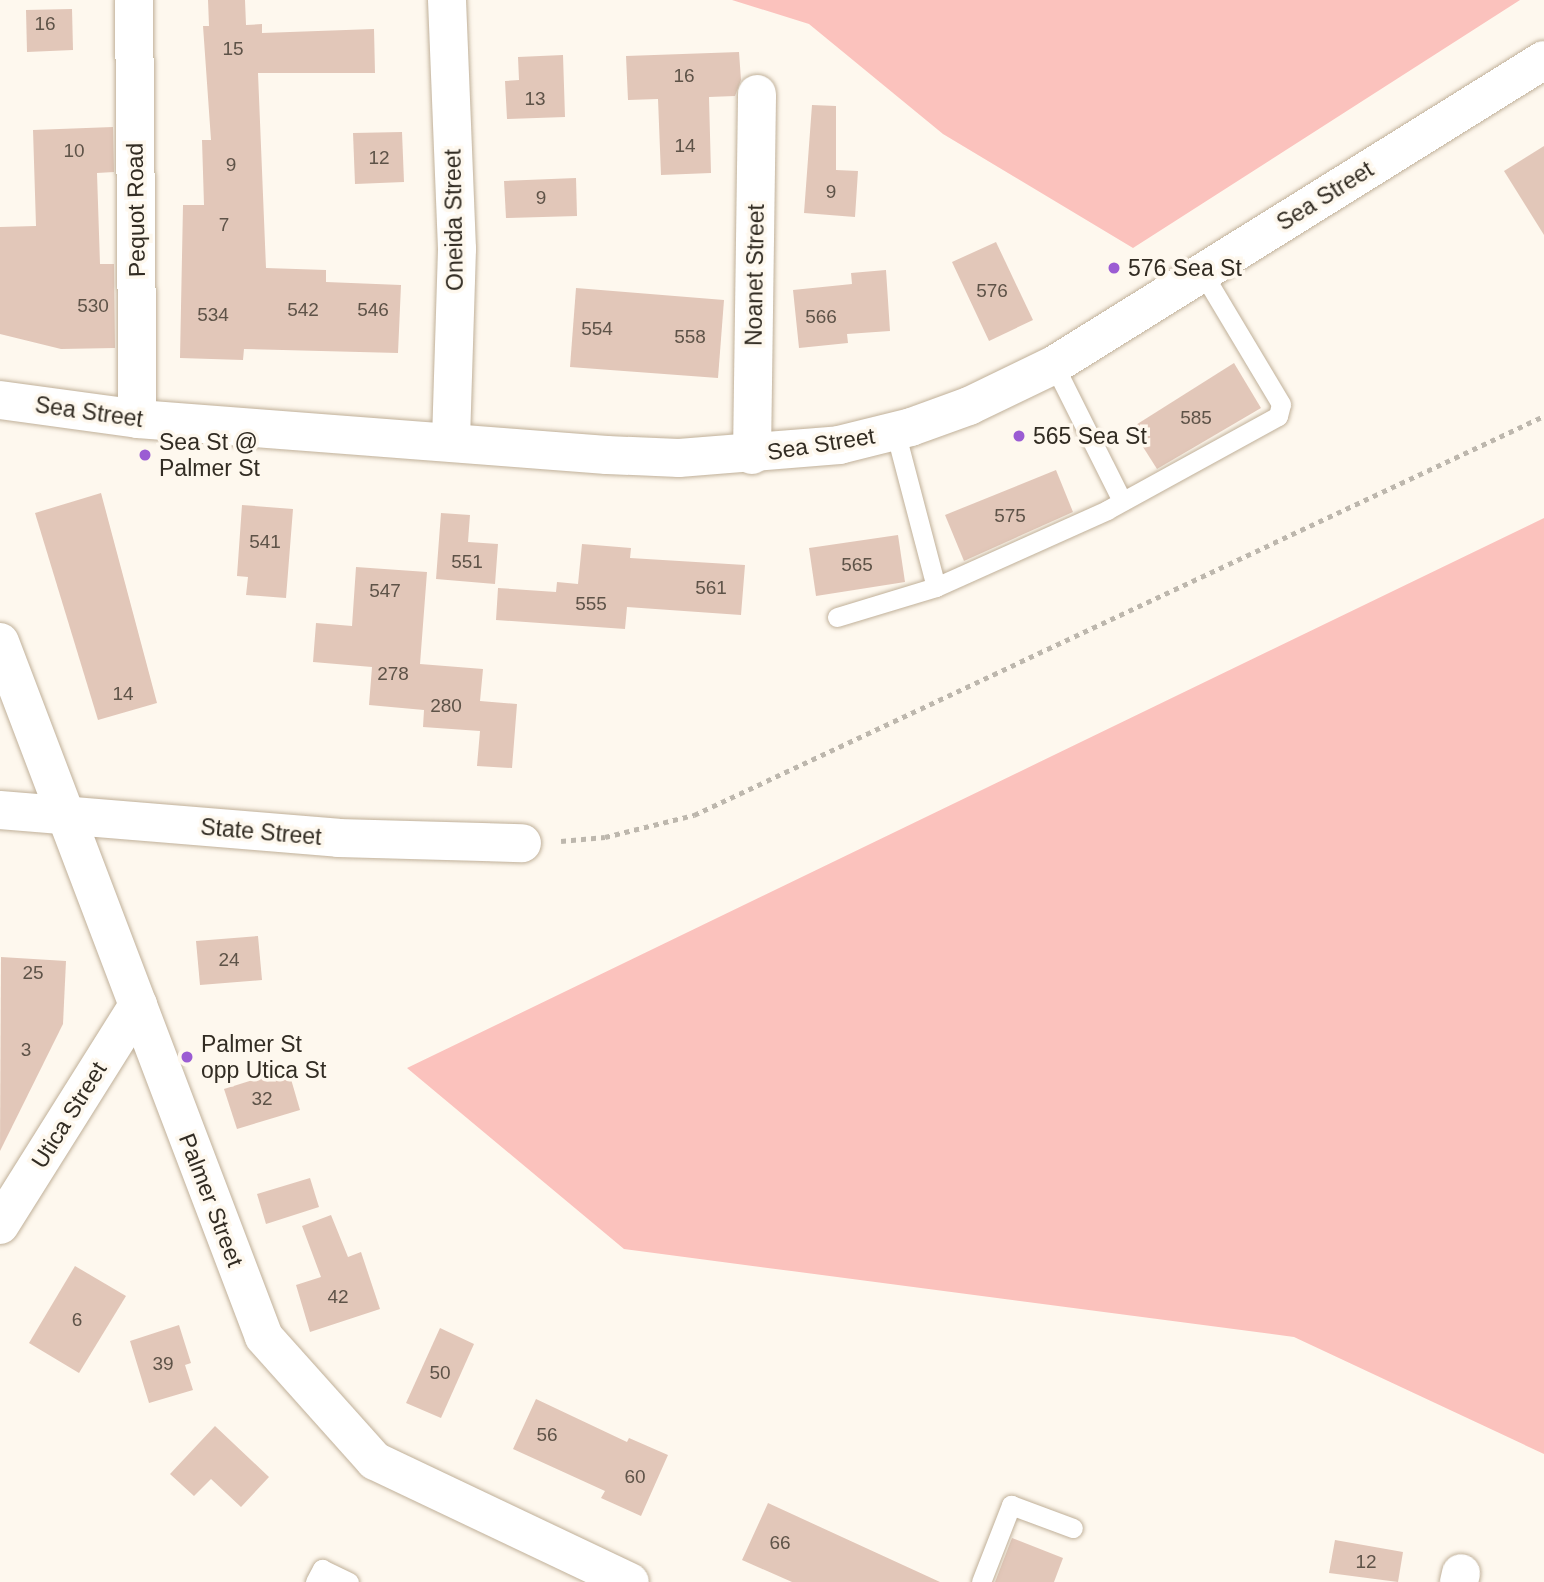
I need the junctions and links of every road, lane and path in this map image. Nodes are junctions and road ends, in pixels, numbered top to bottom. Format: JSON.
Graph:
{"nodes":[{"id":1,"x":134,"y":0,"type":"edge"},
{"id":2,"x":447,"y":0,"type":"edge"},
{"id":3,"x":1544,"y":60,"type":"edge"},
{"id":4,"x":757,"y":94,"type":"dead end"},
{"id":5,"x":1202,"y":272,"type":"junction"},
{"id":6,"x":1054,"y":365,"type":"junction"},
{"id":7,"x":0,"y":400,"type":"edge"},
{"id":8,"x":1544,"y":416,"type":"edge"},
{"id":9,"x":138,"y":419,"type":"junction"},
{"id":10,"x":895,"y":431,"type":"junction"},
{"id":11,"x":451,"y":440,"type":"junction"},
{"id":12,"x":752,"y":455,"type":"junction"},
{"id":13,"x":1122,"y":501,"type":"junction"},
{"id":14,"x":936,"y":587,"type":"junction"},
{"id":15,"x":837,"y":617,"type":"dead end"},
{"id":16,"x":0,"y":642,"type":"edge"},
{"id":17,"x":0,"y":810,"type":"edge"},
{"id":18,"x":64,"y":816,"type":"junction"},
{"id":19,"x":522,"y":843,"type":"joint"},
{"id":20,"x":138,"y":1005,"type":"junction"},
{"id":21,"x":0,"y":1225,"type":"edge"},
{"id":22,"x":1073,"y":1528,"type":"dead end"},
{"id":23,"x":315,"y":1582,"type":"edge"},
{"id":24,"x":348,"y":1582,"type":"edge"},
{"id":25,"x":630,"y":1582,"type":"edge"},
{"id":26,"x":981,"y":1582,"type":"edge"}],
"edges":[{"from":1,"to":9,"type":"street","name":"Pequot Road"},
{"from":2,"to":11,"type":"street","name":"Oneida Street"},
{"from":3,"to":5,"type":"street","name":"Sea Street"},
{"from":4,"to":12,"type":"street","name":"Noanet Street"},
{"from":5,"to":6,"type":"street","name":"Sea Street"},
{"from":5,"to":13,"type":"lane"},
{"from":6,"to":10,"type":"street","name":"Sea Street"},
{"from":6,"to":13,"type":"lane"},
{"from":7,"to":9,"type":"street","name":"Sea Street"},
{"from":8,"to":19,"type":"path"},
{"from":9,"to":11,"type":"street","name":"Sea Street"},
{"from":10,"to":12,"type":"street","name":"Sea Street"},
{"from":10,"to":14,"type":"lane"},
{"from":11,"to":12,"type":"street","name":"Sea Street"},
{"from":13,"to":14,"type":"lane"},
{"from":14,"to":15,"type":"lane"},
{"from":16,"to":18,"type":"street","name":"Palmer Street"},
{"from":17,"to":18,"type":"street","name":"State Street"},
{"from":18,"to":19,"type":"street","name":"State Street"},
{"from":18,"to":20,"type":"street","name":"Palmer Street"},
{"from":20,"to":21,"type":"street","name":"Utica Street"},
{"from":20,"to":25,"type":"street","name":"Palmer Street"},
{"from":22,"to":26,"type":"lane"},
{"from":23,"to":24,"type":"lane"}]}
